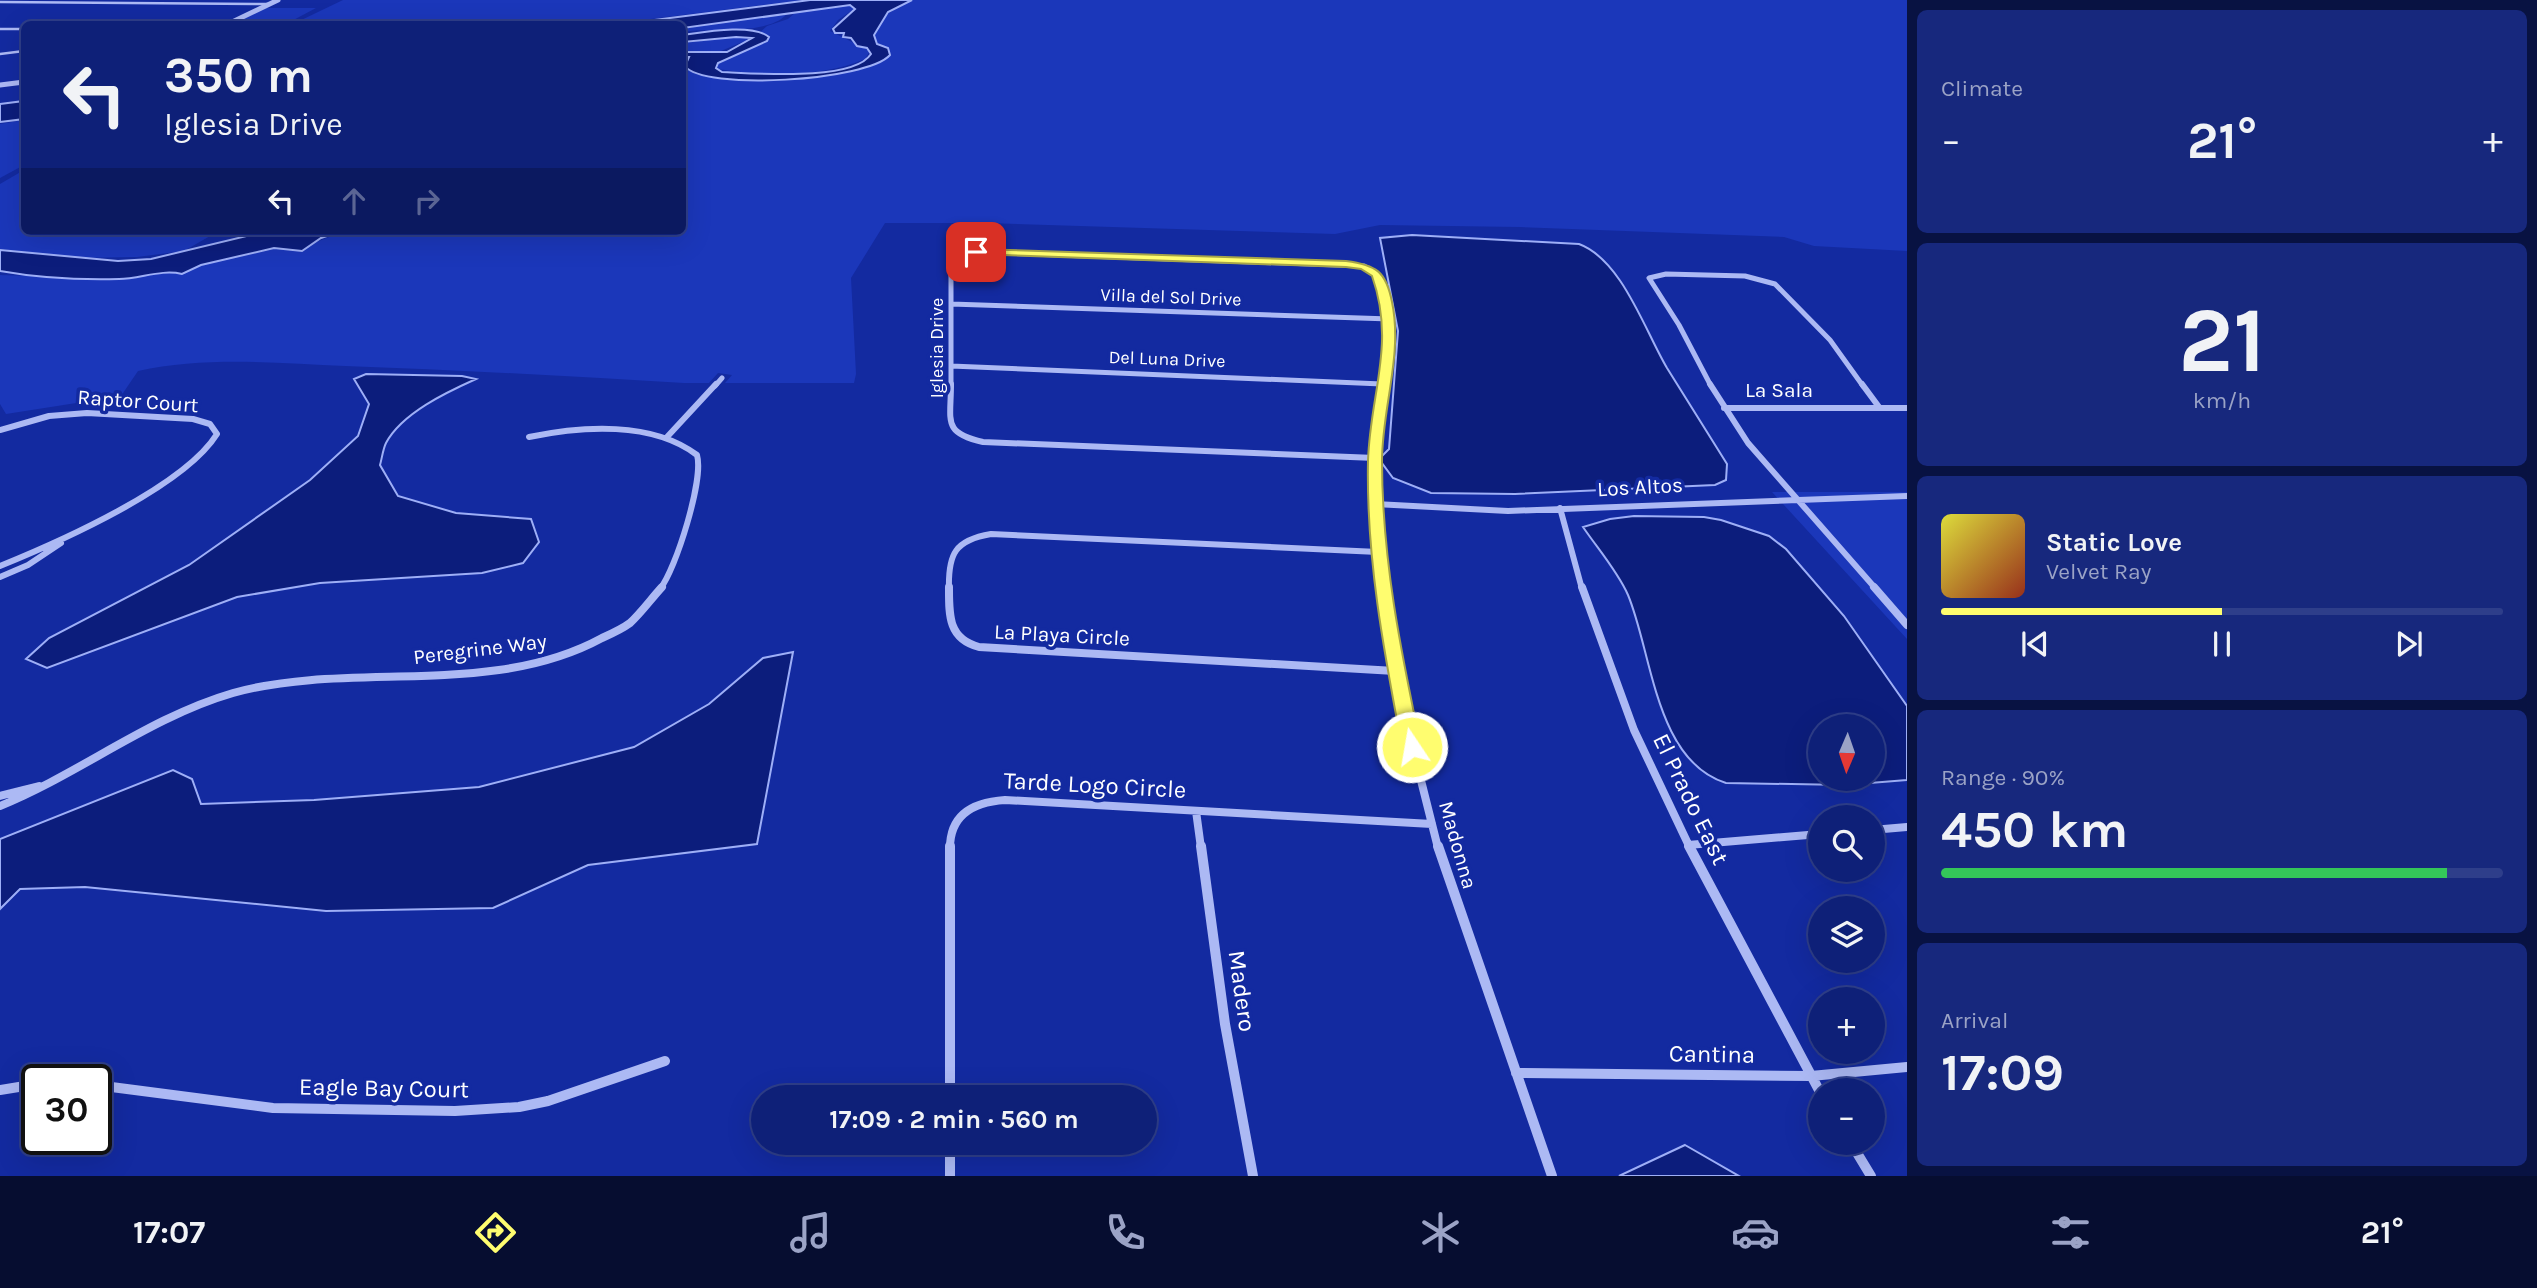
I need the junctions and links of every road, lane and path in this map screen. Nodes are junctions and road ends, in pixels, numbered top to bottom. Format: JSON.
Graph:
{"nodes":[{"id":1,"x":278,"y":0,"type":"edge"},
{"id":2,"x":0,"y":2,"type":"edge"},
{"id":3,"x":269,"y":4,"type":"junction"},
{"id":4,"x":234,"y":21,"type":"edge"},
{"id":5,"x":0,"y":29,"type":"edge"},
{"id":6,"x":21,"y":29,"type":"edge"},
{"id":7,"x":21,"y":51,"type":"edge"},
{"id":8,"x":0,"y":54,"type":"edge"},
{"id":9,"x":21,"y":82,"type":"edge"},
{"id":10,"x":0,"y":85,"type":"edge"},
{"id":11,"x":1369,"y":268,"type":"joint"},
{"id":12,"x":950,"y":304,"type":"junction"},
{"id":13,"x":1390,"y":319,"type":"junction"},
{"id":14,"x":951,"y":366,"type":"junction"},
{"id":15,"x":722,"y":378,"type":"dead end"},
{"id":16,"x":1382,"y":384,"type":"junction"},
{"id":17,"x":1879,"y":407,"type":"junction"},
{"id":18,"x":1724,"y":408,"type":"junction"},
{"id":19,"x":1907,"y":408,"type":"edge"},
{"id":20,"x":0,"y":430,"type":"edge"},
{"id":21,"x":529,"y":437,"type":"dead end"},
{"id":22,"x":667,"y":437,"type":"junction"},
{"id":23,"x":1375,"y":458,"type":"junction"},
{"id":24,"x":1907,"y":496,"type":"edge"},
{"id":25,"x":1794,"y":498,"type":"junction"},
{"id":26,"x":1375,"y":504,"type":"junction"},
{"id":27,"x":1560,"y":508,"type":"junction"},
{"id":28,"x":72,"y":534,"type":"junction"},
{"id":29,"x":1378,"y":552,"type":"junction"},
{"id":30,"x":0,"y":566,"type":"edge"},
{"id":31,"x":0,"y":577,"type":"edge"},
{"id":32,"x":1907,"y":625,"type":"edge"},
{"id":33,"x":1395,"y":671,"type":"junction"},
{"id":34,"x":69,"y":775,"type":"junction"},
{"id":35,"x":0,"y":796,"type":"edge"},
{"id":36,"x":0,"y":806,"type":"edge"},
{"id":37,"x":1195,"y":811,"type":"junction"},
{"id":38,"x":1432,"y":824,"type":"junction"},
{"id":39,"x":1907,"y":827,"type":"edge"},
{"id":40,"x":1885,"y":829,"type":"edge"},
{"id":41,"x":1808,"y":835,"type":"edge"},
{"id":42,"x":1688,"y":845,"type":"junction"},
{"id":43,"x":665,"y":1061,"type":"dead end"},
{"id":44,"x":1907,"y":1067,"type":"edge"},
{"id":45,"x":1516,"y":1073,"type":"junction"},
{"id":46,"x":1811,"y":1076,"type":"junction"},
{"id":47,"x":950,"y":1085,"type":"edge"},
{"id":48,"x":21,"y":1087,"type":"edge"},
{"id":49,"x":112,"y":1087,"type":"edge"},
{"id":50,"x":0,"y":1090,"type":"edge"},
{"id":51,"x":950,"y":1155,"type":"edge"},
{"id":52,"x":1858,"y":1155,"type":"edge"},
{"id":53,"x":950,"y":1176,"type":"edge"},
{"id":54,"x":1253,"y":1176,"type":"edge"},
{"id":55,"x":1552,"y":1176,"type":"edge"},
{"id":56,"x":1871,"y":1176,"type":"edge"}],
"edges":[{"from":1,"to":3,"type":"street"},
{"from":2,"to":3,"type":"street"},
{"from":3,"to":4,"type":"street"},
{"from":5,"to":6,"type":"street"},
{"from":7,"to":8,"type":"street"},
{"from":9,"to":10,"type":"street"},
{"from":11,"to":12,"type":"street","name":"Iglesia Drive"},
{"from":11,"to":13,"type":"street","name":"Madonna"},
{"from":12,"to":13,"type":"street","name":"Villa del Sol Drive"},
{"from":12,"to":14,"type":"street","name":"Iglesia Drive"},
{"from":13,"to":16,"type":"street","name":"Madonna"},
{"from":14,"to":16,"type":"street","name":"Del Luna Drive"},
{"from":14,"to":23,"type":"street","name":"Iglesia Drive"},
{"from":15,"to":22,"type":"street"},
{"from":16,"to":23,"type":"street","name":"Madonna"},
{"from":17,"to":18,"type":"street","name":"La Sala"},
{"from":17,"to":18,"type":"street"},
{"from":17,"to":19,"type":"street","name":"La Sala"},
{"from":18,"to":25,"type":"street","name":"La Sala"},
{"from":20,"to":28,"type":"street","name":"Raptor Court"},
{"from":21,"to":22,"type":"street","name":"Peregrine Way"},
{"from":22,"to":34,"type":"street","name":"Peregrine Way"},
{"from":23,"to":26,"type":"street","name":"Madonna"},
{"from":24,"to":25,"type":"street","name":"Los Altos"},
{"from":25,"to":27,"type":"street","name":"Los Altos"},
{"from":25,"to":32,"type":"street","name":"La Sala"},
{"from":26,"to":27,"type":"street","name":"Los Altos"},
{"from":26,"to":29,"type":"street","name":"Madonna"},
{"from":27,"to":42,"type":"street","name":"El Prado East"},
{"from":28,"to":30,"type":"street","name":"Raptor Court"},
{"from":28,"to":31,"type":"street","name":"Raptor Court"},
{"from":29,"to":33,"type":"street","name":"Madonna"},
{"from":29,"to":33,"type":"street","name":"La Playa Circle"},
{"from":33,"to":38,"type":"street","name":"Madonna"},
{"from":34,"to":35,"type":"street","name":"Peregrine Way"},
{"from":34,"to":36,"type":"street","name":"Peregrine Way"},
{"from":37,"to":38,"type":"street","name":"Tarde Logo Circle"},
{"from":37,"to":47,"type":"street","name":"Tarde Logo Circle"},
{"from":37,"to":54,"type":"street","name":"Madero"},
{"from":38,"to":45,"type":"street","name":"Madonna"},
{"from":39,"to":40,"type":"street"},
{"from":41,"to":42,"type":"street"},
{"from":42,"to":46,"type":"street","name":"El Prado East"},
{"from":43,"to":49,"type":"street","name":"Eagle Bay Court"},
{"from":44,"to":46,"type":"street","name":"Cantina"},
{"from":45,"to":46,"type":"street","name":"Cantina"},
{"from":45,"to":55,"type":"street","name":"Madonna"},
{"from":48,"to":50,"type":"street"},
{"from":51,"to":53,"type":"street"},
{"from":52,"to":56,"type":"street"}]}
